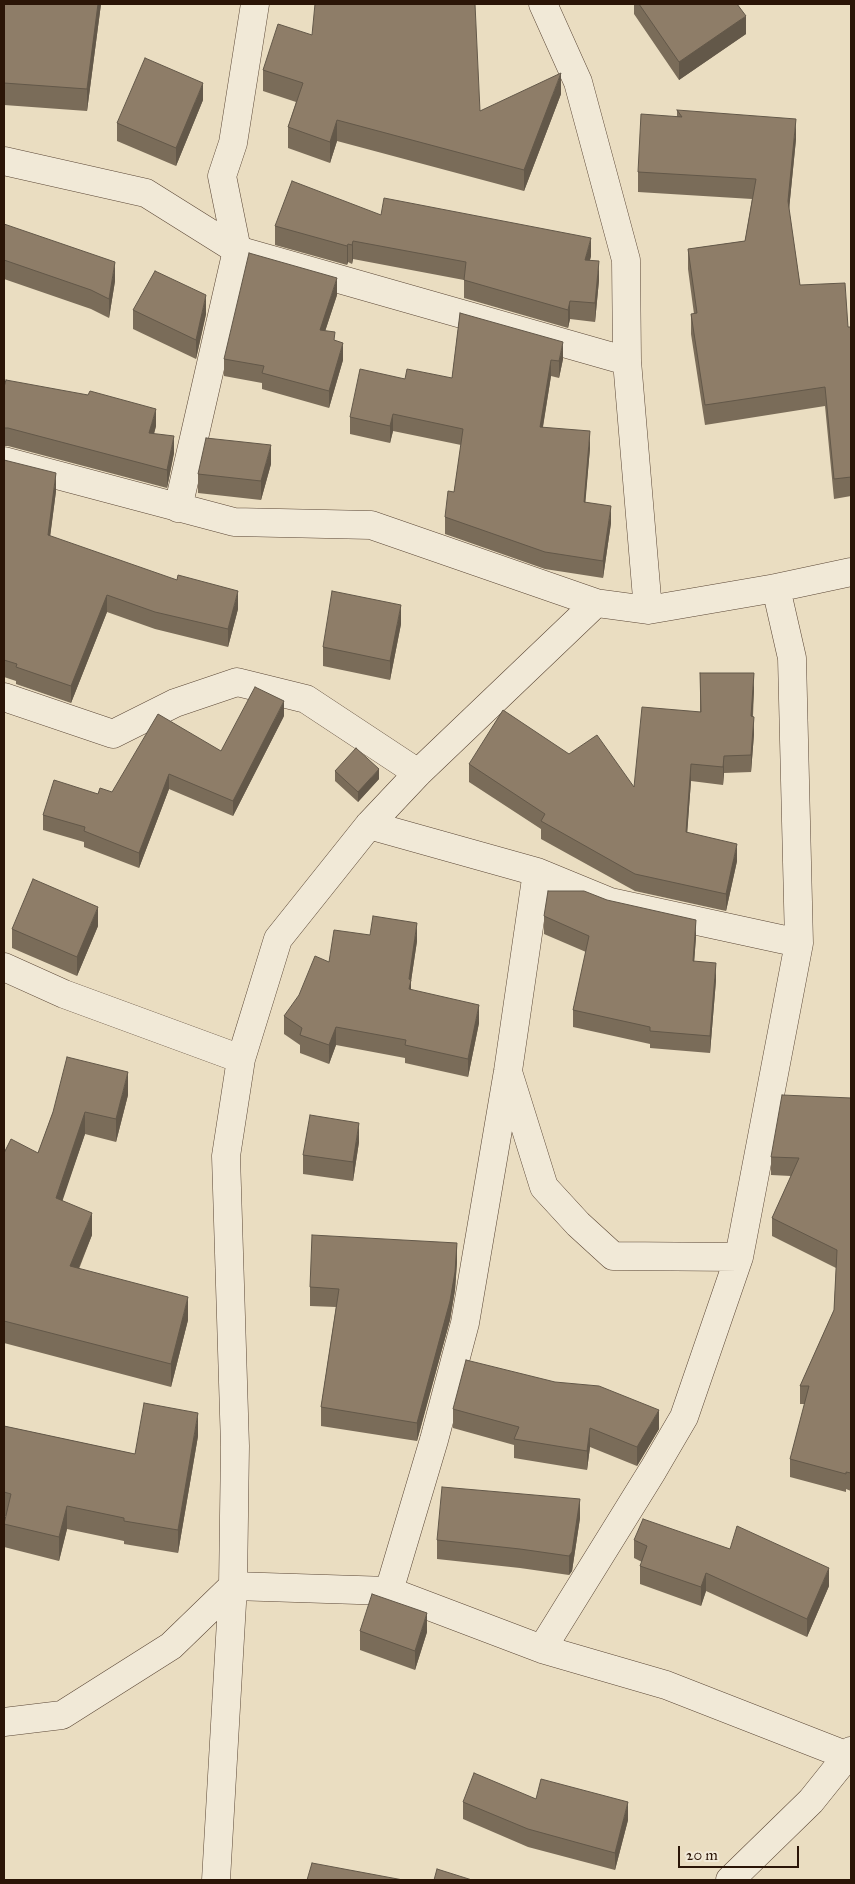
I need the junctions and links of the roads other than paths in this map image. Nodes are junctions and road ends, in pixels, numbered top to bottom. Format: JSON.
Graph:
{"nodes":[{"id":1,"x":255,"y":4,"type":"edge"},
{"id":2,"x":543,"y":4,"type":"edge"},
{"id":3,"x":4,"y":161,"type":"edge"},
{"id":4,"x":237,"y":250,"type":"junction"},
{"id":5,"x":627,"y":361,"type":"junction"},
{"id":6,"x":4,"y":461,"type":"edge"},
{"id":7,"x":178,"y":508,"type":"junction"},
{"id":8,"x":851,"y":572,"type":"edge"},
{"id":9,"x":776,"y":588,"type":"junction"},
{"id":10,"x":596,"y":603,"type":"junction"},
{"id":11,"x":648,"y":610,"type":"junction"},
{"id":12,"x":4,"y":697,"type":"edge"},
{"id":13,"x":418,"y":773,"type":"junction"},
{"id":14,"x":370,"y":825,"type":"junction"},
{"id":15,"x":537,"y":872,"type":"junction"},
{"id":16,"x":799,"y":943,"type":"junction"},
{"id":17,"x":4,"y":967,"type":"edge"},
{"id":18,"x":241,"y":1060,"type":"junction"},
{"id":19,"x":508,"y":1071,"type":"junction"},
{"id":20,"x":739,"y":1257,"type":"junction"},
{"id":21,"x":233,"y":1586,"type":"junction"},
{"id":22,"x":389,"y":1591,"type":"junction"},
{"id":23,"x":542,"y":1649,"type":"junction"},
{"id":24,"x":4,"y":1722,"type":"edge"},
{"id":25,"x":850,"y":1753,"type":"edge"},
{"id":26,"x":216,"y":1880,"type":"edge"},
{"id":27,"x":730,"y":1880,"type":"edge"}],
"edges":[{"from":1,"to":4,"type":"street"},
{"from":2,"to":5,"type":"street"},
{"from":3,"to":4,"type":"street"},
{"from":4,"to":5,"type":"street"},
{"from":4,"to":7,"type":"street"},
{"from":5,"to":11,"type":"street"},
{"from":6,"to":7,"type":"street"},
{"from":7,"to":10,"type":"street"},
{"from":8,"to":9,"type":"street"},
{"from":9,"to":11,"type":"street"},
{"from":9,"to":16,"type":"street"},
{"from":10,"to":11,"type":"street"},
{"from":10,"to":13,"type":"street"},
{"from":12,"to":13,"type":"street"},
{"from":13,"to":14,"type":"street"},
{"from":14,"to":15,"type":"street"},
{"from":14,"to":18,"type":"street"},
{"from":15,"to":16,"type":"street"},
{"from":15,"to":19,"type":"street"},
{"from":16,"to":20,"type":"street"},
{"from":17,"to":18,"type":"street"},
{"from":18,"to":21,"type":"street"},
{"from":19,"to":20,"type":"street"},
{"from":19,"to":22,"type":"street"},
{"from":20,"to":23,"type":"street"},
{"from":21,"to":22,"type":"street"},
{"from":21,"to":24,"type":"street"},
{"from":21,"to":26,"type":"street"},
{"from":22,"to":23,"type":"street"},
{"from":23,"to":25,"type":"street"},
{"from":25,"to":27,"type":"street"}]}
